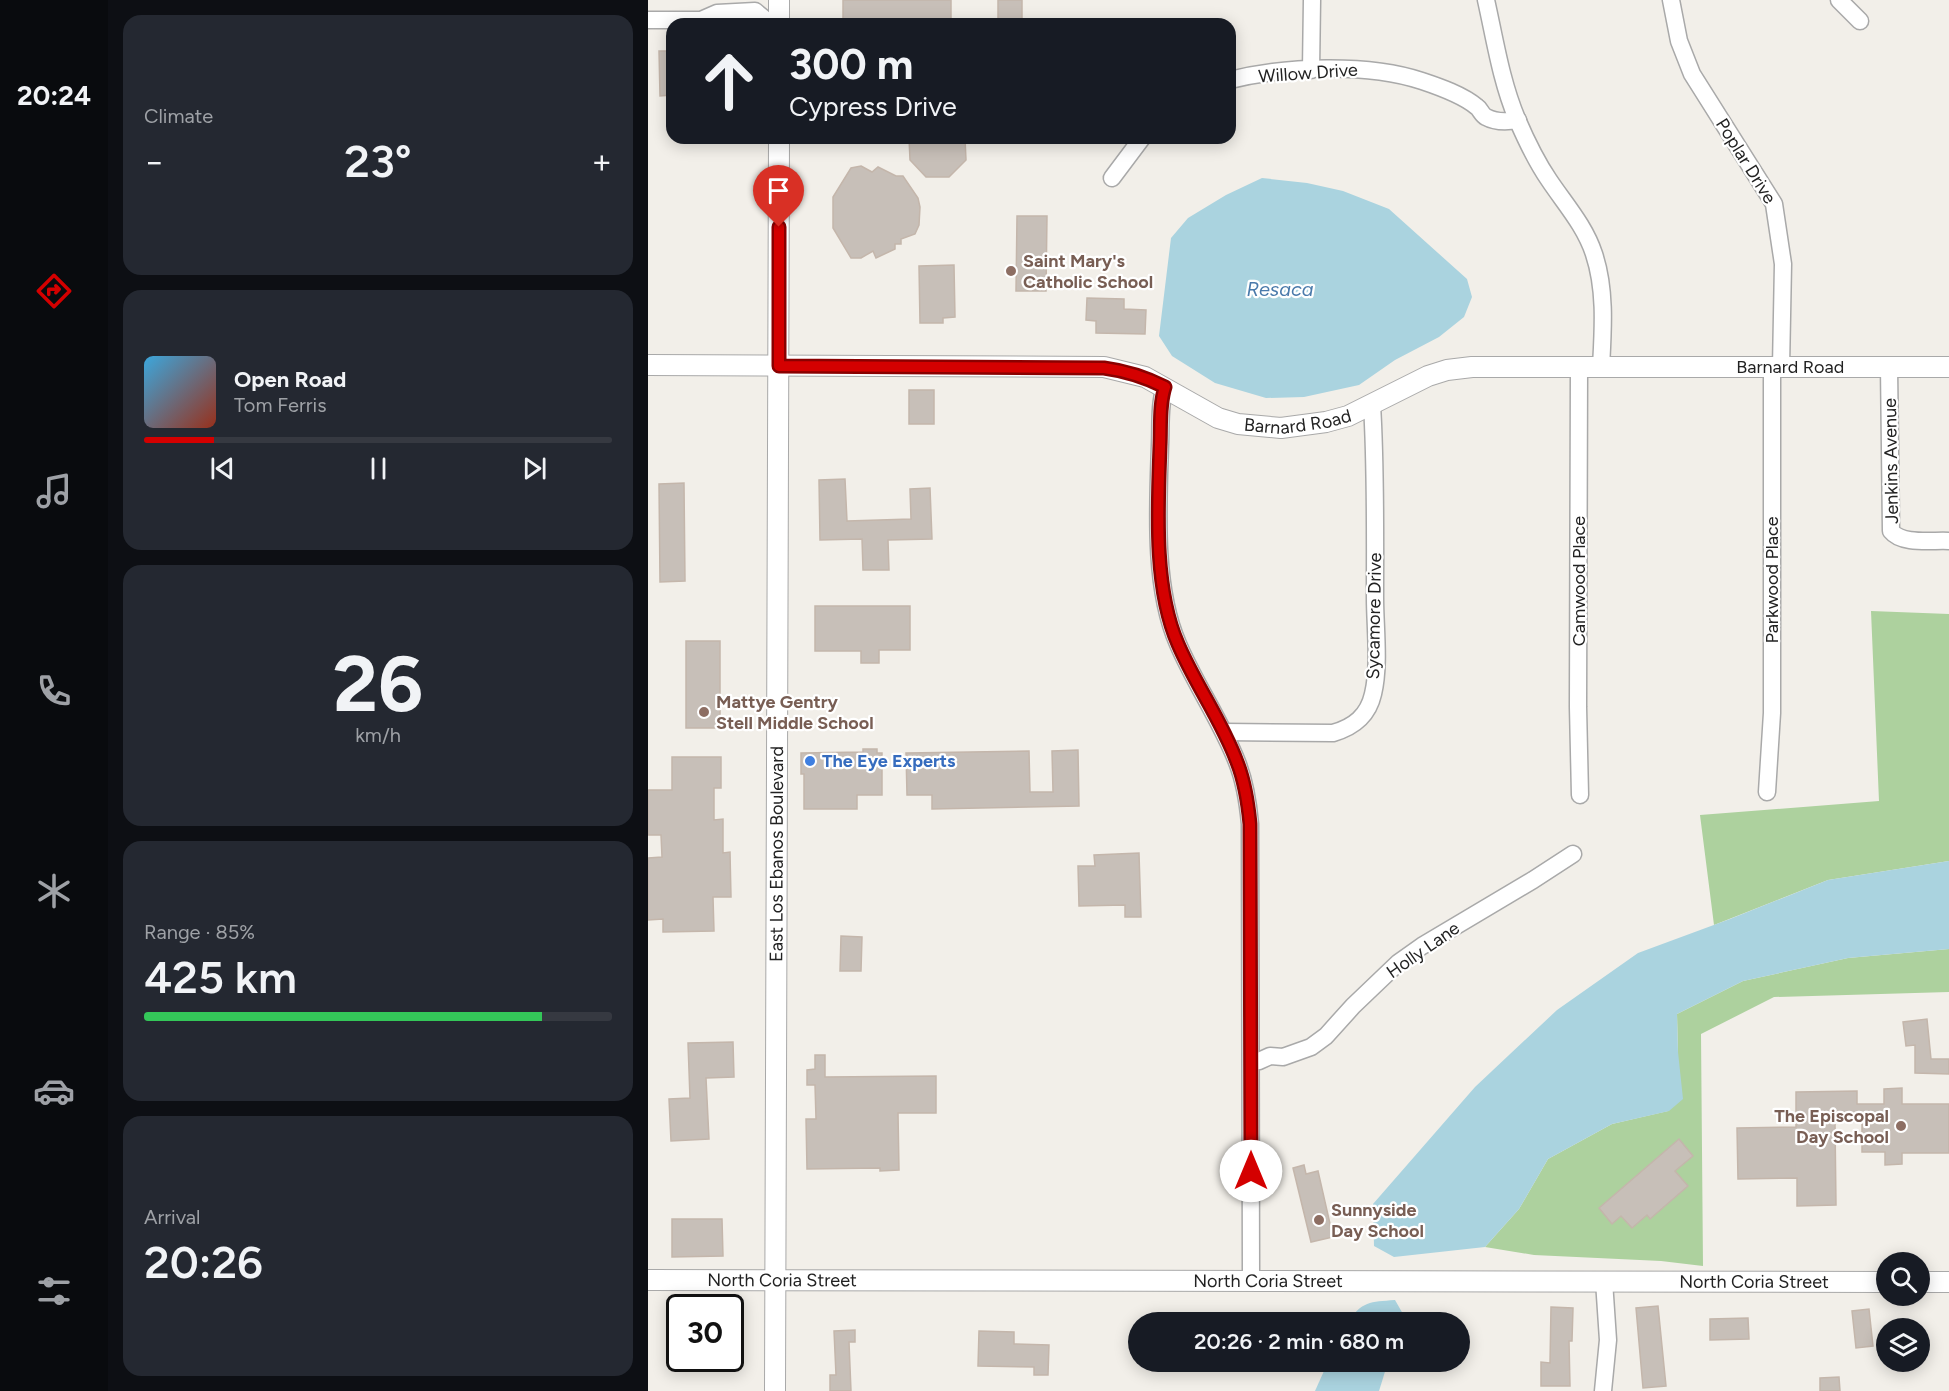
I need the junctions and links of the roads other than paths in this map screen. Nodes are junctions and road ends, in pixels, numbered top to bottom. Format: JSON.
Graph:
{"nodes":[{"id":1,"x":779,"y":0,"type":"edge"},
{"id":2,"x":1312,"y":0,"type":"edge"},
{"id":3,"x":1486,"y":0,"type":"edge"},
{"id":4,"x":1671,"y":0,"type":"edge"},
{"id":5,"x":1839,"y":0,"type":"edge"},
{"id":6,"x":709,"y":18,"type":"edge"},
{"id":7,"x":765,"y":18,"type":"edge"},
{"id":8,"x":774,"y":18,"type":"edge"},
{"id":9,"x":648,"y":20,"type":"edge"},
{"id":10,"x":666,"y":21,"type":"edge"},
{"id":11,"x":1860,"y":21,"type":"dead end"},
{"id":12,"x":1311,"y":70,"type":"junction"},
{"id":13,"x":1236,"y":79,"type":"edge"},
{"id":14,"x":1518,"y":120,"type":"junction"},
{"id":15,"x":779,"y":144,"type":"edge"},
{"id":16,"x":1138,"y":144,"type":"edge"},
{"id":17,"x":1112,"y":178,"type":"dead end"},
{"id":18,"x":648,"y":365,"type":"edge"},
{"id":19,"x":779,"y":366,"type":"junction"},
{"id":20,"x":1890,"y":366,"type":"junction"},
{"id":21,"x":1579,"y":367,"type":"junction"},
{"id":22,"x":1601,"y":367,"type":"junction"},
{"id":23,"x":1777,"y":367,"type":"junction"},
{"id":24,"x":1949,"y":367,"type":"edge"},
{"id":25,"x":1165,"y":387,"type":"junction"},
{"id":26,"x":1372,"y":405,"type":"junction"},
{"id":27,"x":1949,"y":541,"type":"edge"},
{"id":28,"x":1224,"y":732,"type":"junction"},
{"id":29,"x":1767,"y":792,"type":"dead end"},
{"id":30,"x":1580,"y":795,"type":"dead end"},
{"id":31,"x":1573,"y":854,"type":"dead end"},
{"id":32,"x":1251,"y":1062,"type":"junction"},
{"id":33,"x":648,"y":1280,"type":"edge"},
{"id":34,"x":774,"y":1280,"type":"junction"},
{"id":35,"x":1251,"y":1280,"type":"junction"},
{"id":36,"x":1605,"y":1281,"type":"junction"},
{"id":37,"x":1876,"y":1282,"type":"edge"},
{"id":38,"x":1930,"y":1282,"type":"edge"},
{"id":39,"x":1949,"y":1282,"type":"edge"},
{"id":40,"x":775,"y":1391,"type":"edge"},
{"id":41,"x":1603,"y":1391,"type":"edge"}],
"edges":[{"from":1,"to":8,"type":"street"},
{"from":2,"to":12,"type":"street"},
{"from":3,"to":14,"type":"street"},
{"from":4,"to":23,"type":"street","name":"Poplar Drive"},
{"from":5,"to":11,"type":"street"},
{"from":6,"to":7,"type":"street"},
{"from":9,"to":10,"type":"street"},
{"from":12,"to":13,"type":"street","name":"Willow Drive"},
{"from":12,"to":14,"type":"street","name":"Willow Drive"},
{"from":14,"to":22,"type":"street"},
{"from":15,"to":19,"type":"street","name":"East Los Ebanos Boulevard"},
{"from":16,"to":17,"type":"street"},
{"from":18,"to":19,"type":"street","name":"Barnard Road"},
{"from":19,"to":25,"type":"street","name":"Barnard Road"},
{"from":19,"to":34,"type":"street","name":"East Los Ebanos Boulevard"},
{"from":20,"to":23,"type":"street","name":"Barnard Road"},
{"from":20,"to":24,"type":"street","name":"Barnard Road"},
{"from":20,"to":27,"type":"street","name":"Jenkins Avenue"},
{"from":21,"to":22,"type":"street","name":"Barnard Road"},
{"from":21,"to":26,"type":"street","name":"Barnard Road"},
{"from":21,"to":30,"type":"street","name":"Camwood Place"},
{"from":22,"to":23,"type":"street","name":"Barnard Road"},
{"from":23,"to":29,"type":"street","name":"Parkwood Place"},
{"from":25,"to":26,"type":"street","name":"Barnard Road"},
{"from":25,"to":28,"type":"street"},
{"from":26,"to":28,"type":"street","name":"Sycamore Drive"},
{"from":28,"to":32,"type":"street"},
{"from":31,"to":32,"type":"street","name":"Holly Lane"},
{"from":32,"to":35,"type":"street"},
{"from":33,"to":34,"type":"street","name":"North Coria Street"},
{"from":34,"to":35,"type":"street","name":"North Coria Street"},
{"from":34,"to":40,"type":"street","name":"East Los Ebanos Boulevard"},
{"from":35,"to":36,"type":"street","name":"North Coria Street"},
{"from":36,"to":37,"type":"street","name":"North Coria Street"},
{"from":36,"to":41,"type":"street"},
{"from":38,"to":39,"type":"street"}]}
